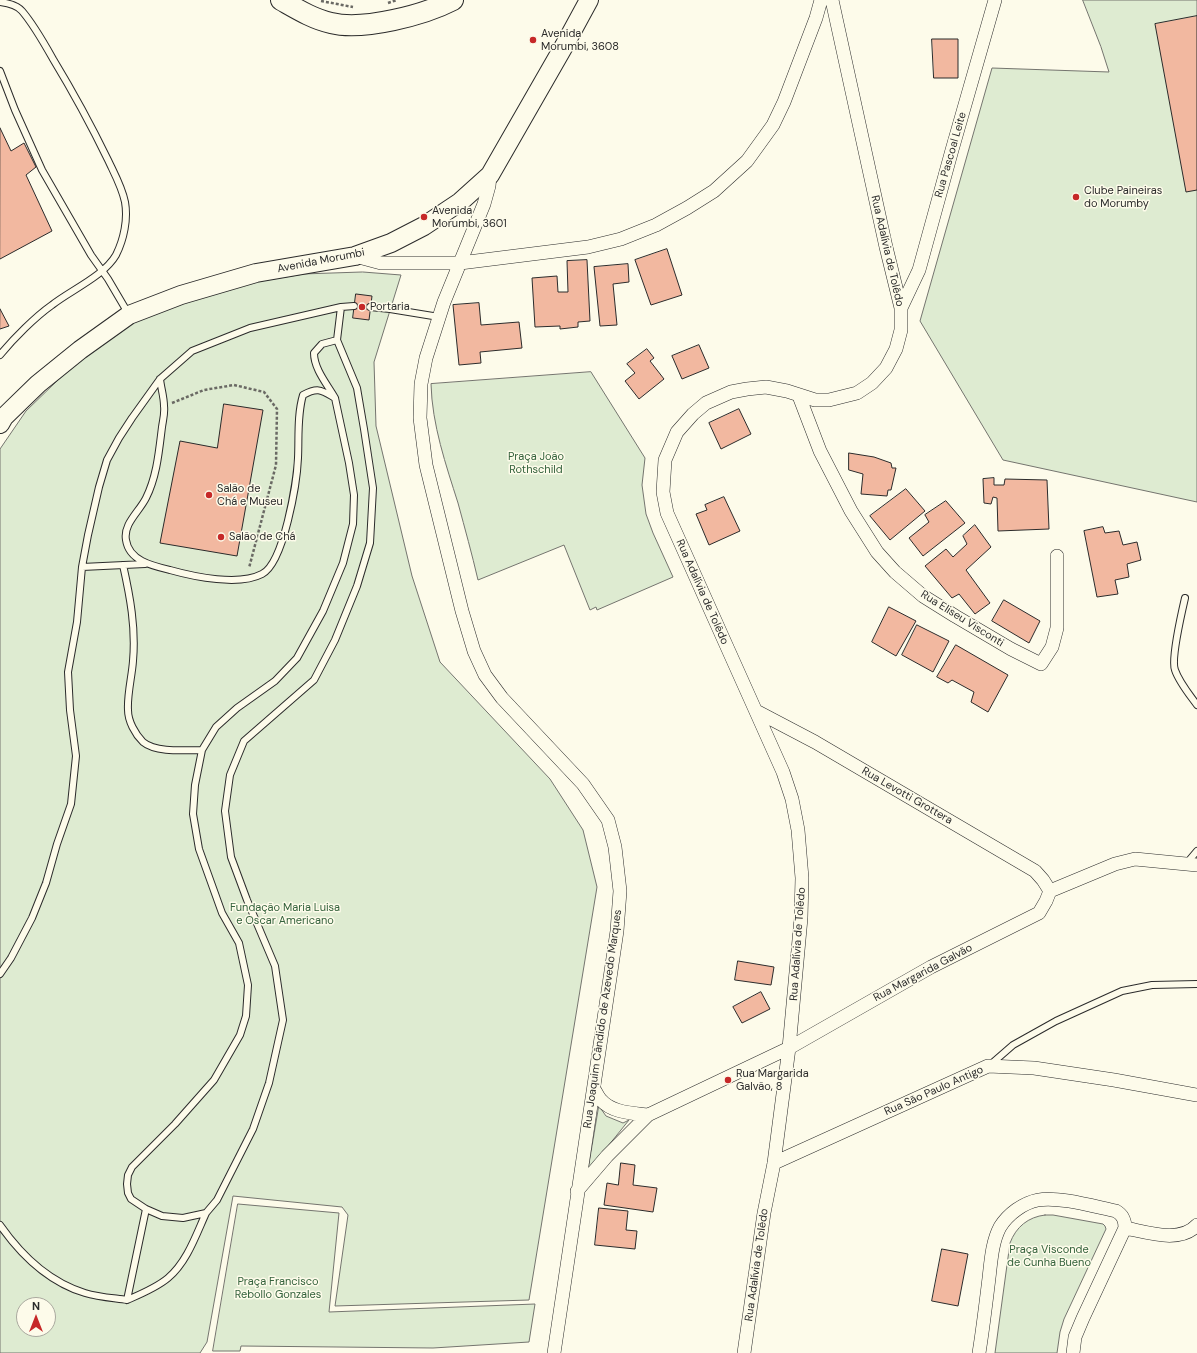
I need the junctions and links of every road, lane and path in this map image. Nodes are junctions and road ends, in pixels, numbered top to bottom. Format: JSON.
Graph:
{"nodes":[{"id":1,"x":281,"y":0,"type":"edge"},
{"id":2,"x":318,"y":0,"type":"edge"},
{"id":3,"x":397,"y":0,"type":"edge"},
{"id":4,"x":453,"y":0,"type":"edge"},
{"id":5,"x":589,"y":0,"type":"edge"},
{"id":6,"x":821,"y":0,"type":"edge"},
{"id":7,"x":832,"y":0,"type":"edge"},
{"id":8,"x":995,"y":0,"type":"edge"},
{"id":9,"x":0,"y":2,"type":"edge"},
{"id":10,"x":382,"y":4,"type":"dead end"},
{"id":11,"x":428,"y":6,"type":"edge"},
{"id":12,"x":355,"y":7,"type":"dead end"},
{"id":13,"x":0,"y":71,"type":"edge"},
{"id":14,"x":490,"y":175,"type":"junction"},
{"id":15,"x":355,"y":256,"type":"junction"},
{"id":16,"x":460,"y":263,"type":"junction"},
{"id":17,"x":103,"y":270,"type":"junction"},
{"id":18,"x":354,"y":306,"type":"dead end"},
{"id":19,"x":370,"y":307,"type":"dead end"},
{"id":20,"x":341,"y":308,"type":"junction"},
{"id":21,"x":901,"y":308,"type":"junction"},
{"id":22,"x":129,"y":315,"type":"junction"},
{"id":23,"x":438,"y":317,"type":"junction"},
{"id":24,"x":338,"y":340,"type":"junction"},
{"id":25,"x":0,"y":355,"type":"edge"},
{"id":26,"x":160,"y":379,"type":"junction"},
{"id":27,"x":800,"y":396,"type":"junction"},
{"id":28,"x":335,"y":398,"type":"junction"},
{"id":29,"x":164,"y":406,"type":"junction"},
{"id":30,"x":0,"y":424,"type":"edge"},
{"id":31,"x":1057,"y":556,"type":"dead end"},
{"id":32,"x":146,"y":564,"type":"junction"},
{"id":33,"x":123,"y":565,"type":"junction"},
{"id":34,"x":82,"y":567,"type":"junction"},
{"id":35,"x":246,"y":580,"type":"junction"},
{"id":36,"x":1185,"y":598,"type":"dead end"},
{"id":37,"x":1197,"y":705,"type":"edge"},
{"id":38,"x":756,"y":711,"type":"junction"},
{"id":39,"x":202,"y":750,"type":"junction"},
{"id":40,"x":1197,"y":851,"type":"edge"},
{"id":41,"x":1192,"y":864,"type":"edge"},
{"id":42,"x":1050,"y":891,"type":"junction"},
{"id":43,"x":0,"y":974,"type":"edge"},
{"id":44,"x":1197,"y":984,"type":"edge"},
{"id":45,"x":789,"y":1048,"type":"junction"},
{"id":46,"x":988,"y":1066,"type":"junction"},
{"id":47,"x":594,"y":1089,"type":"junction"},
{"id":48,"x":1197,"y":1095,"type":"edge"},
{"id":49,"x":648,"y":1115,"type":"junction"},
{"id":50,"x":774,"y":1163,"type":"junction"},
{"id":51,"x":577,"y":1191,"type":"junction"},
{"id":52,"x":146,"y":1209,"type":"junction"},
{"id":53,"x":206,"y":1213,"type":"junction"},
{"id":54,"x":0,"y":1225,"type":"edge"},
{"id":55,"x":1197,"y":1225,"type":"edge"},
{"id":56,"x":1125,"y":1228,"type":"junction"},
{"id":57,"x":127,"y":1300,"type":"junction"},
{"id":58,"x":554,"y":1353,"type":"edge"},
{"id":59,"x":744,"y":1353,"type":"edge"},
{"id":60,"x":980,"y":1353,"type":"edge"},
{"id":61,"x":1073,"y":1353,"type":"edge"}],
"edges":[{"from":1,"to":11,"type":"main road"},
{"from":2,"to":12,"type":"path"},
{"from":3,"to":10,"type":"path"},
{"from":4,"to":11,"type":"main road"},
{"from":5,"to":14,"type":"main road","name":"Avenida Morumbi"},
{"from":6,"to":16,"type":"street"},
{"from":7,"to":21,"type":"street","name":"Rua Adalívia de Tolêdo"},
{"from":8,"to":21,"type":"street","name":"Rua Pascoal Leite"},
{"from":9,"to":17,"type":"lane"},
{"from":13,"to":17,"type":"lane"},
{"from":14,"to":15,"type":"main road","name":"Avenida Morumbi"},
{"from":14,"to":16,"type":"street","name":"Rua Joaquim Cândido de Azevedo Marques"},
{"from":15,"to":16,"type":"street"},
{"from":15,"to":22,"type":"main road","name":"Avenida Morumbi"},
{"from":16,"to":23,"type":"street","name":"Rua Joaquim Cândido de Azevedo Marques"},
{"from":17,"to":22,"type":"lane"},
{"from":17,"to":25,"type":"lane"},
{"from":18,"to":20,"type":"lane"},
{"from":19,"to":23,"type":"lane"},
{"from":20,"to":24,"type":"lane"},
{"from":20,"to":26,"type":"lane"},
{"from":21,"to":27,"type":"street","name":"Rua Adalívia de Tolêdo"},
{"from":22,"to":30,"type":"main road","name":"Avenida Morumbi"},
{"from":23,"to":47,"type":"street","name":"Rua Joaquim Cândido de Azevedo Marques"},
{"from":24,"to":28,"type":"lane"},
{"from":24,"to":53,"type":"lane"},
{"from":26,"to":29,"type":"lane"},
{"from":26,"to":34,"type":"lane"},
{"from":27,"to":31,"type":"street","name":"Rua Eliseu Visconti"},
{"from":27,"to":38,"type":"street","name":"Rua Adalívia de Tolêdo"},
{"from":28,"to":35,"type":"lane"},
{"from":28,"to":39,"type":"lane"},
{"from":29,"to":32,"type":"lane"},
{"from":29,"to":35,"type":"path"},
{"from":32,"to":33,"type":"lane"},
{"from":32,"to":35,"type":"lane"},
{"from":33,"to":34,"type":"lane"},
{"from":33,"to":39,"type":"lane"},
{"from":34,"to":43,"type":"lane"},
{"from":36,"to":37,"type":"lane"},
{"from":38,"to":42,"type":"street","name":"Rua Levotti Grottera"},
{"from":38,"to":45,"type":"street","name":"Rua Adalívia de Tolêdo"},
{"from":39,"to":52,"type":"lane"},
{"from":40,"to":41,"type":"lane"},
{"from":41,"to":42,"type":"street"},
{"from":42,"to":45,"type":"street","name":"Rua Margarida Galvão"},
{"from":44,"to":46,"type":"lane"},
{"from":45,"to":49,"type":"street","name":"Rua Margarida Galvão"},
{"from":45,"to":50,"type":"street","name":"Rua Adalívia de Tolêdo"},
{"from":46,"to":48,"type":"street","name":"Rua São Paulo Antigo"},
{"from":46,"to":50,"type":"street","name":"Rua São Paulo Antigo"},
{"from":47,"to":49,"type":"street"},
{"from":47,"to":51,"type":"street","name":"Rua Joaquim Cândido de Azevedo Marques"},
{"from":49,"to":51,"type":"street","name":"Rua Margarida Galvão"},
{"from":50,"to":59,"type":"street","name":"Rua Adalívia de Tolêdo"},
{"from":51,"to":58,"type":"street","name":"Rua Joaquim Cândido de Azevedo Marques"},
{"from":52,"to":53,"type":"lane"},
{"from":52,"to":57,"type":"lane"},
{"from":53,"to":57,"type":"lane"},
{"from":54,"to":57,"type":"lane"},
{"from":55,"to":56,"type":"street"},
{"from":56,"to":60,"type":"street"},
{"from":56,"to":61,"type":"street"}]}
